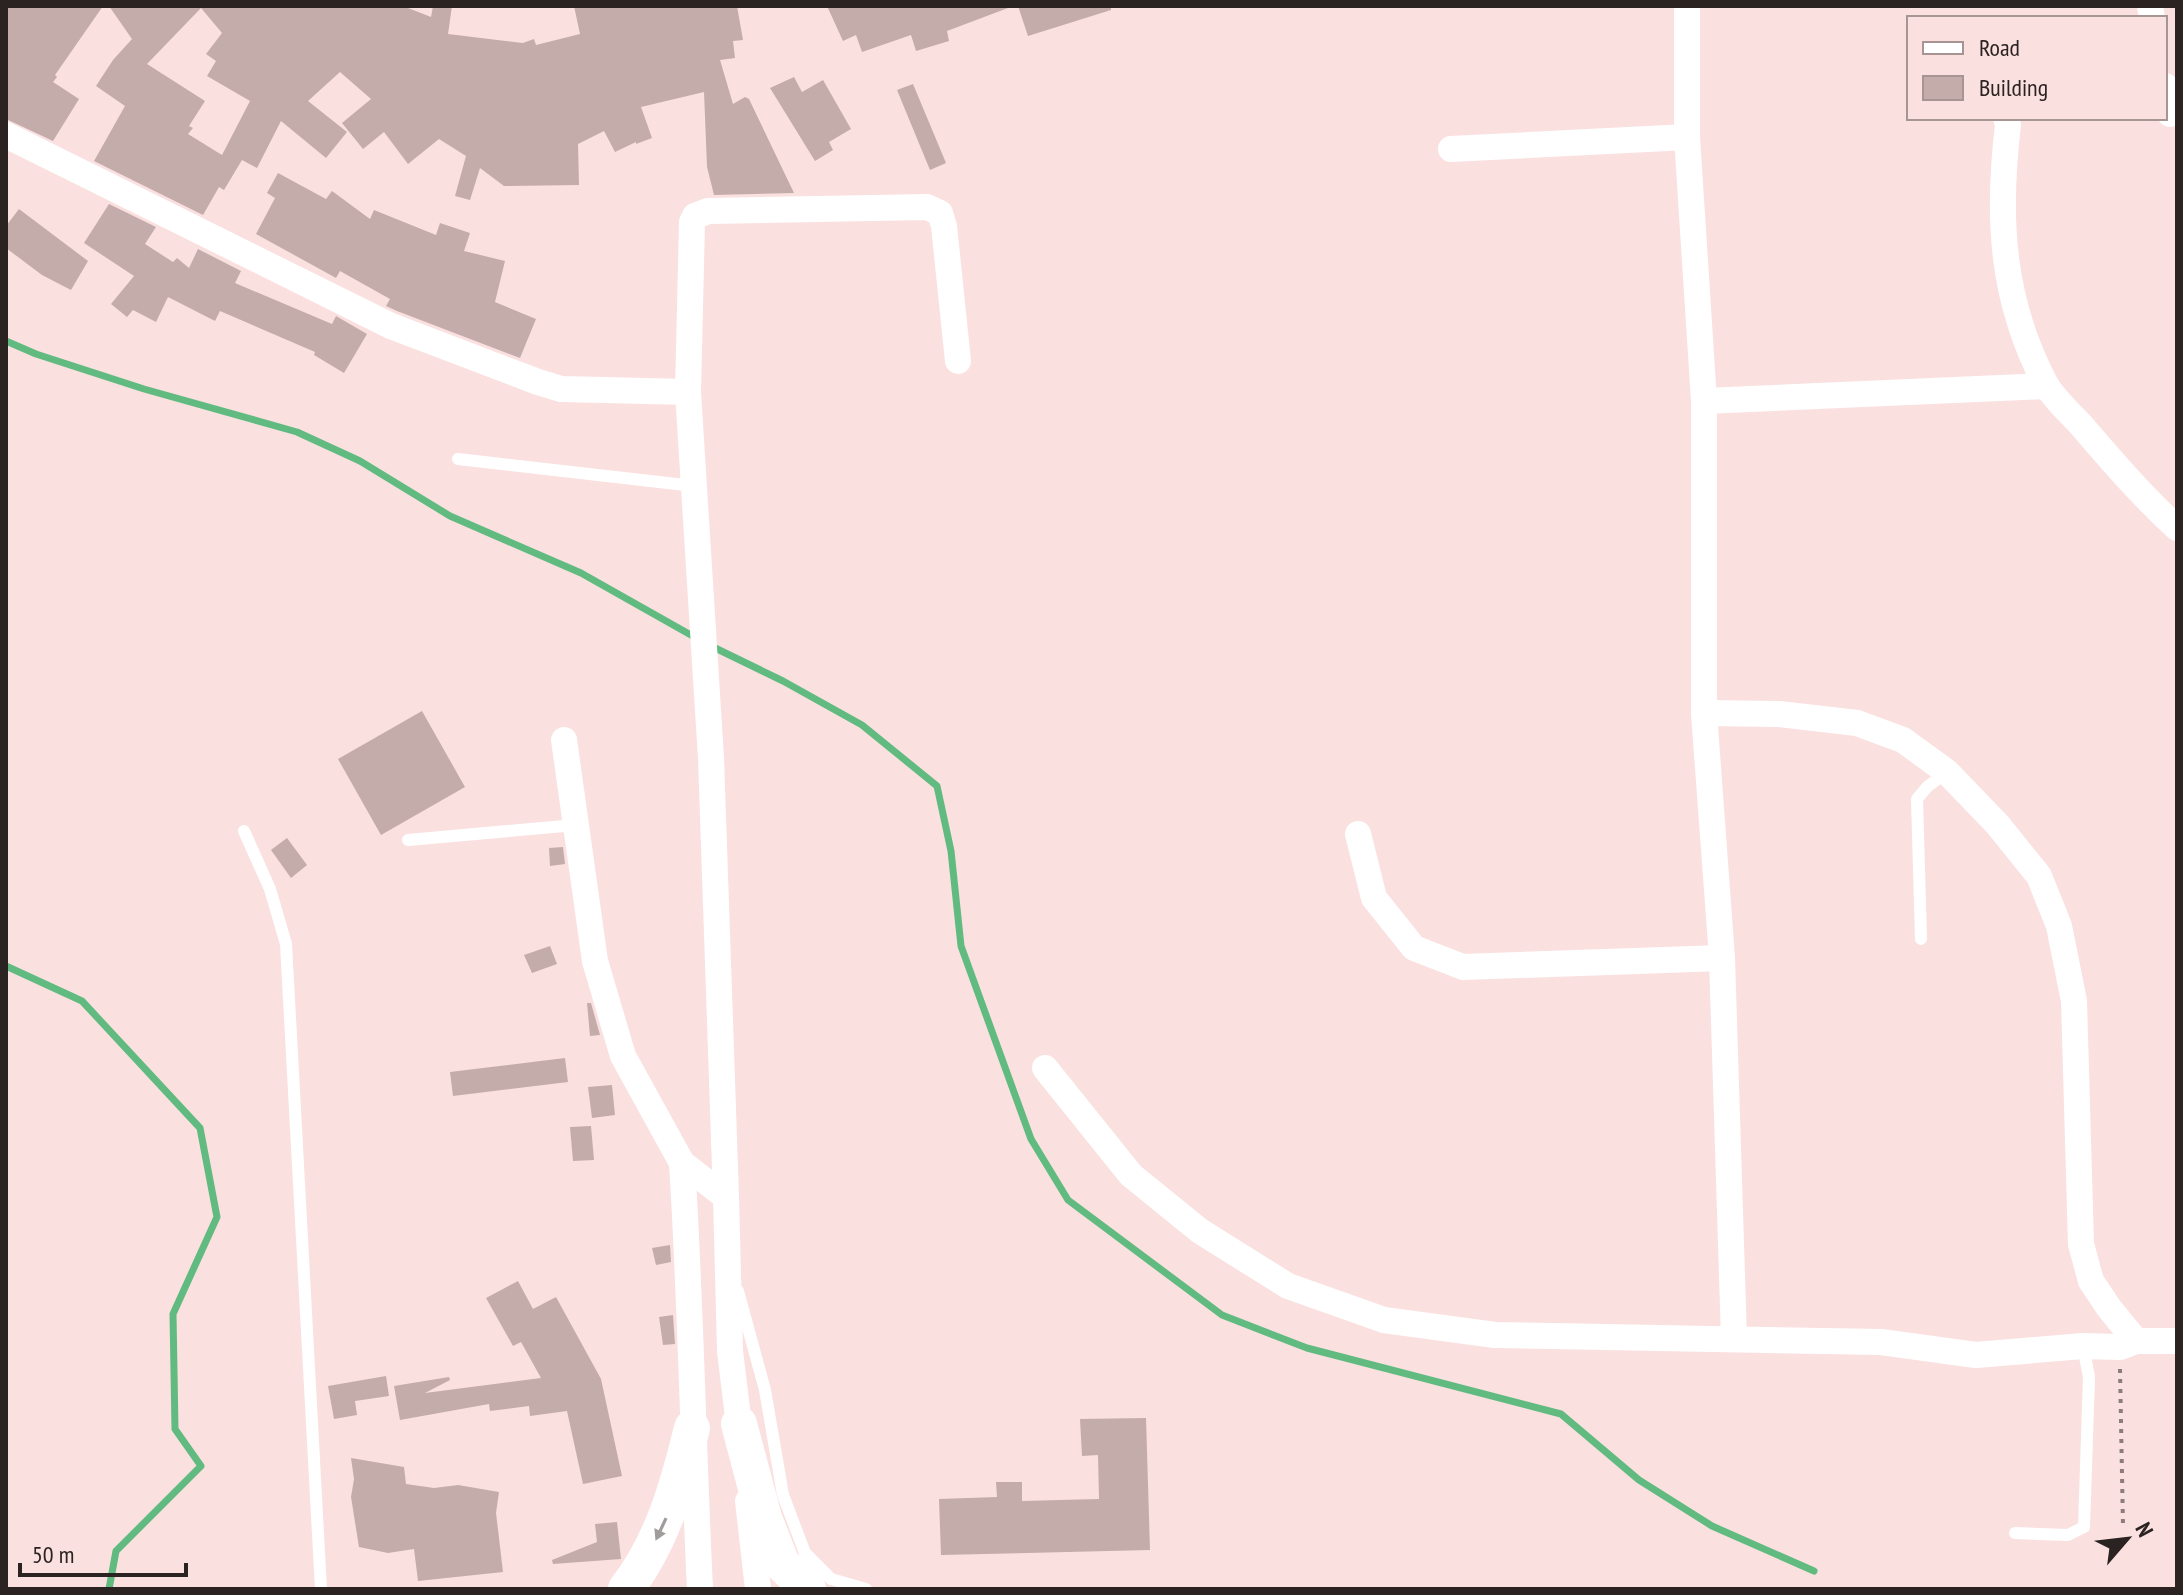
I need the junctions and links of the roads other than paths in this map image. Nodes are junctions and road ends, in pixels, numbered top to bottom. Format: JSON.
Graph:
{"nodes":[{"id":1,"x":1687,"y":6,"type":"edge"},
{"id":2,"x":2167,"y":97,"type":"edge"},
{"id":3,"x":2177,"y":113,"type":"edge"},
{"id":4,"x":2007,"y":120,"type":"edge"},
{"id":5,"x":6,"y":135,"type":"edge"},
{"id":6,"x":1687,"y":137,"type":"junction"},
{"id":7,"x":1451,"y":149,"type":"dead end"},
{"id":8,"x":958,"y":361,"type":"dead end"},
{"id":9,"x":2046,"y":386,"type":"junction"},
{"id":10,"x":688,"y":392,"type":"junction"},
{"id":11,"x":1704,"y":401,"type":"junction"},
{"id":12,"x":458,"y":459,"type":"dead end"},
{"id":13,"x":694,"y":486,"type":"junction"},
{"id":14,"x":2177,"y":528,"type":"edge"},
{"id":15,"x":1704,"y":713,"type":"junction"},
{"id":16,"x":564,"y":740,"type":"dead end"},
{"id":17,"x":1947,"y":772,"type":"junction"},
{"id":18,"x":576,"y":825,"type":"junction"},
{"id":19,"x":244,"y":831,"type":"dead end"},
{"id":20,"x":1358,"y":834,"type":"dead end"},
{"id":21,"x":408,"y":840,"type":"dead end"},
{"id":22,"x":1921,"y":939,"type":"dead end"},
{"id":23,"x":1722,"y":958,"type":"junction"},
{"id":24,"x":1045,"y":1068,"type":"dead end"},
{"id":25,"x":682,"y":1163,"type":"junction"},
{"id":26,"x":726,"y":1197,"type":"junction"},
{"id":27,"x":728,"y":1252,"type":"junction"},
{"id":28,"x":1734,"y":1339,"type":"junction"},
{"id":29,"x":2177,"y":1341,"type":"edge"},
{"id":30,"x":2128,"y":1344,"type":"junction"},
{"id":31,"x":2083,"y":1346,"type":"junction"},
{"id":32,"x":739,"y":1424,"type":"junction"},
{"id":33,"x":692,"y":1428,"type":"junction"},
{"id":34,"x":2015,"y":1533,"type":"dead end"},
{"id":35,"x":321,"y":1589,"type":"edge"},
{"id":36,"x":626,"y":1589,"type":"edge"},
{"id":37,"x":700,"y":1589,"type":"edge"},
{"id":38,"x":758,"y":1589,"type":"edge"},
{"id":39,"x":808,"y":1589,"type":"edge"},
{"id":40,"x":866,"y":1589,"type":"edge"}],
"edges":[{"from":1,"to":6,"type":"street"},
{"from":2,"to":3,"type":"street"},
{"from":4,"to":9,"type":"street"},
{"from":5,"to":10,"type":"street"},
{"from":6,"to":7,"type":"street"},
{"from":6,"to":11,"type":"street"},
{"from":8,"to":10,"type":"street"},
{"from":9,"to":11,"type":"street"},
{"from":9,"to":14,"type":"street"},
{"from":10,"to":13,"type":"street"},
{"from":11,"to":15,"type":"street"},
{"from":12,"to":13,"type":"lane"},
{"from":13,"to":26,"type":"street"},
{"from":15,"to":17,"type":"street"},
{"from":15,"to":23,"type":"street"},
{"from":16,"to":18,"type":"street"},
{"from":17,"to":22,"type":"lane"},
{"from":17,"to":30,"type":"street"},
{"from":18,"to":21,"type":"lane"},
{"from":18,"to":25,"type":"street"},
{"from":19,"to":35,"type":"lane"},
{"from":20,"to":23,"type":"street"},
{"from":23,"to":28,"type":"street"},
{"from":24,"to":28,"type":"street"},
{"from":25,"to":26,"type":"street"},
{"from":25,"to":33,"type":"street"},
{"from":26,"to":27,"type":"street"},
{"from":27,"to":32,"type":"street"},
{"from":27,"to":40,"type":"lane"},
{"from":28,"to":31,"type":"street"},
{"from":29,"to":30,"type":"street"},
{"from":30,"to":31,"type":"street"},
{"from":31,"to":34,"type":"lane"},
{"from":32,"to":38,"type":"street"},
{"from":32,"to":39,"type":"main road"},
{"from":33,"to":36,"type":"main road","one_way":true},
{"from":33,"to":37,"type":"street"}]}
